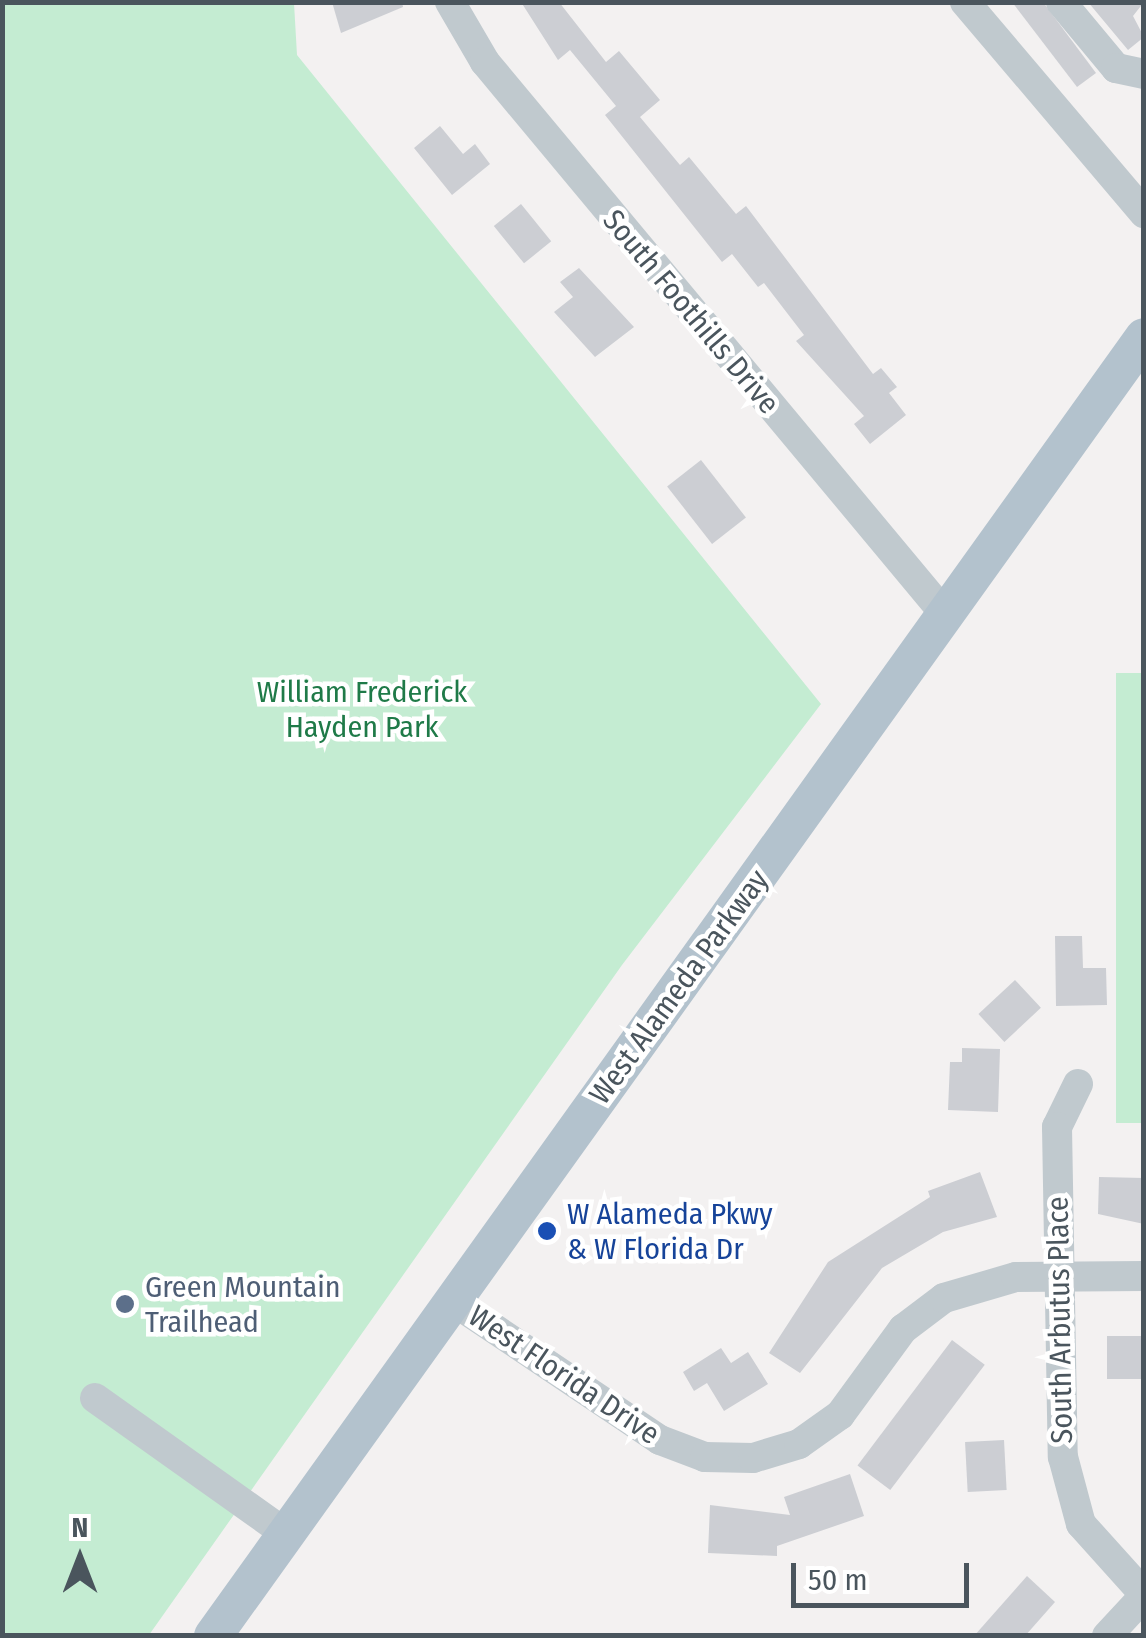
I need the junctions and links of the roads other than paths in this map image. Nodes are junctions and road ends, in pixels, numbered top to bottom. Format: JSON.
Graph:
{"nodes":[{"id":1,"x":450,"y":2,"type":"edge"},
{"id":2,"x":966,"y":2,"type":"edge"},
{"id":3,"x":1061,"y":2,"type":"edge"},
{"id":4,"x":1144,"y":74,"type":"edge"},
{"id":5,"x":1144,"y":213,"type":"edge"},
{"id":6,"x":1144,"y":337,"type":"edge"},
{"id":7,"x":944,"y":613,"type":"junction"},
{"id":8,"x":1078,"y":1084,"type":"dead end"},
{"id":9,"x":1058,"y":1276,"type":"junction"},
{"id":10,"x":1144,"y":1276,"type":"edge"},
{"id":11,"x":453,"y":1301,"type":"junction"},
{"id":12,"x":94,"y":1398,"type":"dead end"},
{"id":13,"x":284,"y":1533,"type":"junction"},
{"id":14,"x":1144,"y":1595,"type":"edge"},
{"id":15,"x":213,"y":1636,"type":"edge"},
{"id":16,"x":1107,"y":1636,"type":"edge"}],
"edges":[{"from":1,"to":7,"type":"street","name":"South Foothills Drive"},
{"from":2,"to":5,"type":"street"},
{"from":3,"to":4,"type":"street"},
{"from":6,"to":7,"type":"main road","name":"West Alameda Parkway"},
{"from":7,"to":11,"type":"main road","name":"West Alameda Parkway"},
{"from":8,"to":9,"type":"street","name":"South Arbutus Place"},
{"from":9,"to":10,"type":"street","name":"West Florida Drive"},
{"from":9,"to":11,"type":"street","name":"West Florida Drive"},
{"from":9,"to":14,"type":"street","name":"South Arbutus Place"},
{"from":11,"to":13,"type":"main road","name":"West Alameda Parkway"},
{"from":12,"to":13,"type":"street"},
{"from":13,"to":15,"type":"main road","name":"West Alameda Parkway"},
{"from":14,"to":16,"type":"street"}]}
